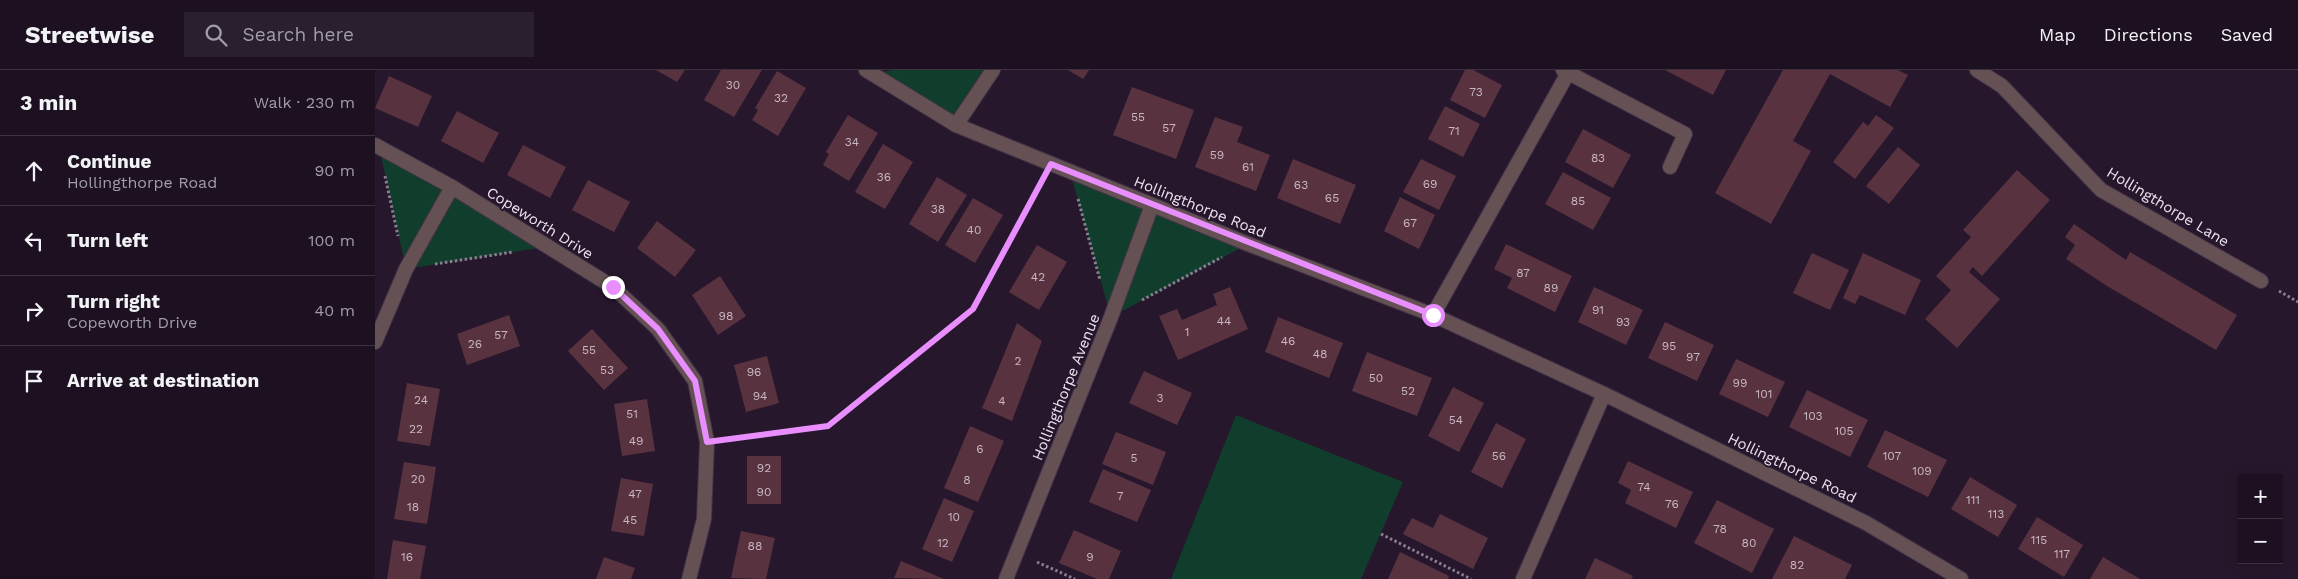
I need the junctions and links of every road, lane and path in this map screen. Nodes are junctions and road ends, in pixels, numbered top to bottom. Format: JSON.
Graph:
{"nodes":[{"id":1,"x":866,"y":70,"type":"edge"},
{"id":2,"x":993,"y":70,"type":"edge"},
{"id":3,"x":1977,"y":70,"type":"edge"},
{"id":4,"x":1565,"y":71,"type":"edge"},
{"id":5,"x":956,"y":125,"type":"junction"},
{"id":6,"x":375,"y":145,"type":"edge"},
{"id":7,"x":1051,"y":164,"type":"junction"},
{"id":8,"x":1670,"y":167,"type":"dead end"},
{"id":9,"x":452,"y":187,"type":"junction"},
{"id":10,"x":1152,"y":205,"type":"junction"},
{"id":11,"x":2261,"y":281,"type":"dead end"},
{"id":12,"x":1433,"y":315,"type":"junction"},
{"id":13,"x":375,"y":342,"type":"edge"},
{"id":14,"x":1603,"y":394,"type":"junction"},
{"id":15,"x":707,"y":442,"type":"junction"},
{"id":16,"x":1381,"y":534,"type":"dead end"},
{"id":17,"x":1017,"y":554,"type":"junction"},
{"id":18,"x":689,"y":579,"type":"edge"},
{"id":19,"x":1006,"y":579,"type":"edge"},
{"id":20,"x":1075,"y":579,"type":"edge"},
{"id":21,"x":1471,"y":579,"type":"edge"},
{"id":22,"x":1523,"y":579,"type":"edge"},
{"id":23,"x":1961,"y":579,"type":"edge"}],
"edges":[{"from":1,"to":5,"type":"street","name":"Hollingthorpe Road"},
{"from":2,"to":5,"type":"street"},
{"from":3,"to":11,"type":"street","name":"Hollingthorpe Lane"},
{"from":4,"to":8,"type":"street"},
{"from":4,"to":12,"type":"street"},
{"from":5,"to":7,"type":"street","name":"Hollingthorpe Road"},
{"from":6,"to":9,"type":"street","name":"Copeworth Drive"},
{"from":7,"to":10,"type":"street","name":"Hollingthorpe Road"},
{"from":7,"to":15,"type":"path"},
{"from":9,"to":13,"type":"street"},
{"from":9,"to":15,"type":"street","name":"Copeworth Drive"},
{"from":10,"to":12,"type":"street","name":"Hollingthorpe Road"},
{"from":10,"to":17,"type":"street","name":"Hollingthorpe Avenue"},
{"from":12,"to":14,"type":"street","name":"Hollingthorpe Road"},
{"from":14,"to":22,"type":"street"},
{"from":14,"to":23,"type":"street","name":"Hollingthorpe Road"},
{"from":15,"to":18,"type":"street","name":"Copeworth Drive"},
{"from":16,"to":21,"type":"path"},
{"from":17,"to":19,"type":"street","name":"Hollingthorpe Avenue"},
{"from":17,"to":20,"type":"path"}]}
